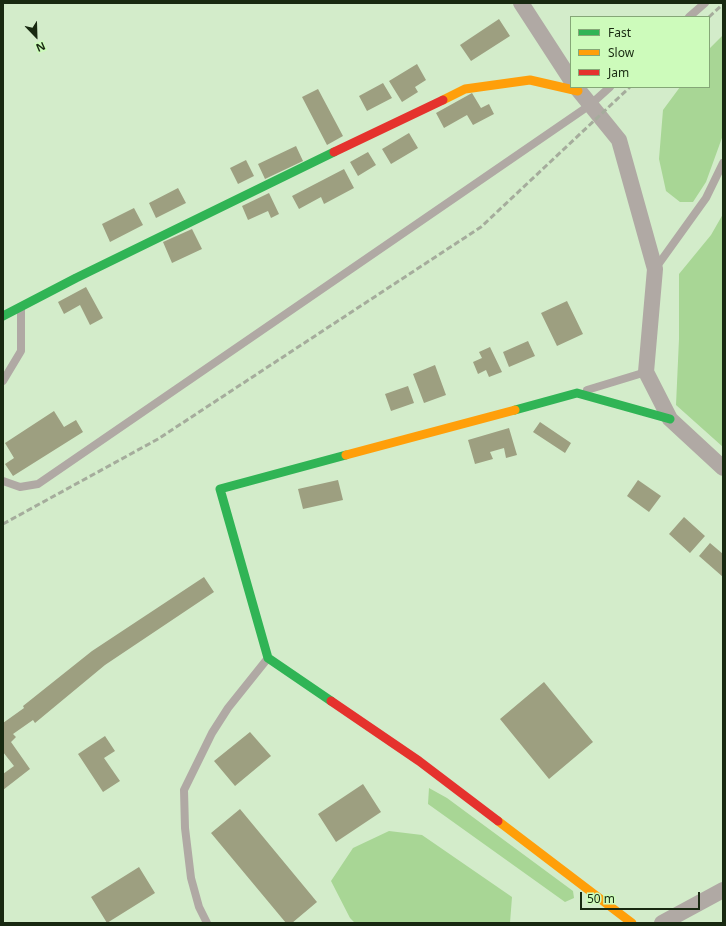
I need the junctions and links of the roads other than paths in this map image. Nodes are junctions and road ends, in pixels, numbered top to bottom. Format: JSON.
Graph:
{"nodes":[{"id":1,"x":521,"y":3,"type":"edge"},
{"id":2,"x":705,"y":3,"type":"edge"},
{"id":3,"x":690,"y":16,"type":"edge"},
{"id":4,"x":570,"y":78,"type":"edge"},
{"id":5,"x":570,"y":85,"type":"edge"},
{"id":6,"x":577,"y":88,"type":"edge"},
{"id":7,"x":609,"y":88,"type":"edge"},
{"id":8,"x":590,"y":104,"type":"junction"},
{"id":9,"x":723,"y":163,"type":"edge"},
{"id":10,"x":656,"y":269,"type":"junction"},
{"id":11,"x":21,"y":307,"type":"junction"},
{"id":12,"x":3,"y":316,"type":"edge"},
{"id":13,"x":646,"y":372,"type":"junction"},
{"id":14,"x":3,"y":381,"type":"edge"},
{"id":15,"x":577,"y":393,"type":"junction"},
{"id":16,"x":670,"y":419,"type":"junction"},
{"id":17,"x":723,"y":468,"type":"edge"},
{"id":18,"x":3,"y":481,"type":"edge"},
{"id":19,"x":268,"y":658,"type":"junction"},
{"id":20,"x":723,"y":890,"type":"edge"},
{"id":21,"x":207,"y":923,"type":"edge"},
{"id":22,"x":632,"y":923,"type":"edge"},
{"id":23,"x":662,"y":923,"type":"edge"}],
"edges":[{"from":1,"to":4,"type":"street"},
{"from":2,"to":3,"type":"lane"},
{"from":5,"to":11,"type":"street"},
{"from":6,"to":8,"type":"street"},
{"from":7,"to":8,"type":"lane"},
{"from":8,"to":10,"type":"street"},
{"from":8,"to":18,"type":"lane"},
{"from":9,"to":10,"type":"lane"},
{"from":10,"to":13,"type":"street"},
{"from":11,"to":12,"type":"street"},
{"from":11,"to":14,"type":"lane"},
{"from":13,"to":15,"type":"lane"},
{"from":13,"to":16,"type":"street"},
{"from":15,"to":16,"type":"street"},
{"from":15,"to":19,"type":"street"},
{"from":16,"to":17,"type":"street"},
{"from":19,"to":21,"type":"lane"},
{"from":19,"to":22,"type":"street"},
{"from":20,"to":23,"type":"street"}]}
